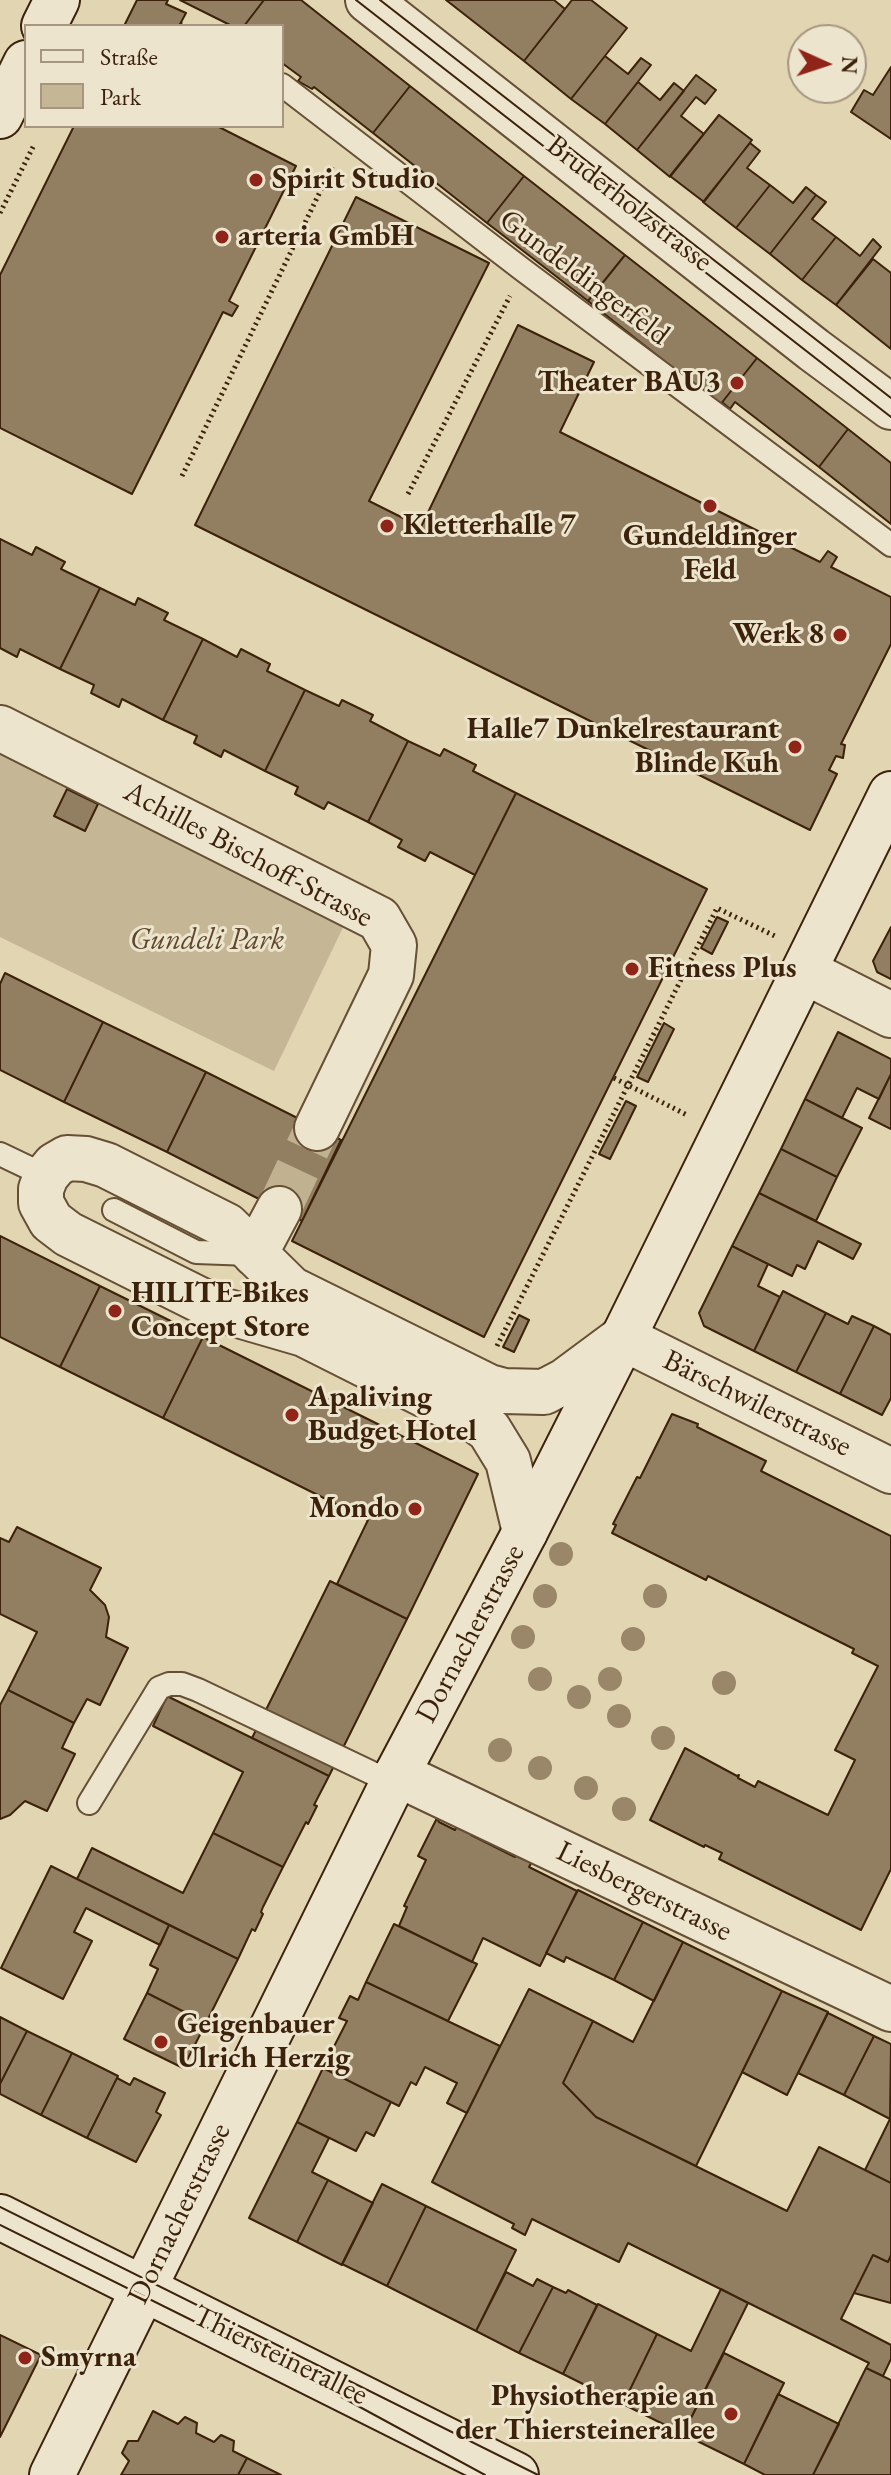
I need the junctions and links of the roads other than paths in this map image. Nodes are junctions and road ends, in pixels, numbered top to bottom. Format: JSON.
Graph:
{"nodes":[{"id":1,"x":57,"y":0,"type":"edge"},
{"id":2,"x":368,"y":0,"type":"edge"},
{"id":3,"x":45,"y":24,"type":"edge"},
{"id":4,"x":24,"y":67,"type":"edge"},
{"id":5,"x":284,"y":87,"type":"edge"},
{"id":6,"x":0,"y":116,"type":"edge"},
{"id":7,"x":891,"y":407,"type":"edge"},
{"id":8,"x":891,"y":545,"type":"edge"},
{"id":9,"x":0,"y":728,"type":"edge"},
{"id":10,"x":891,"y":794,"type":"edge"},
{"id":11,"x":808,"y":963,"type":"junction"},
{"id":12,"x":891,"y":1015,"type":"edge"},
{"id":13,"x":317,"y":1128,"type":"tunnel mouth"},
{"id":14,"x":0,"y":1154,"type":"edge"},
{"id":15,"x":46,"y":1176,"type":"junction"},
{"id":16,"x":279,"y":1209,"type":"tunnel mouth"},
{"id":17,"x":114,"y":1210,"type":"dead end"},
{"id":18,"x":255,"y":1254,"type":"junction"},
{"id":19,"x":623,"y":1338,"type":"junction"},
{"id":20,"x":891,"y":1471,"type":"edge"},
{"id":21,"x":525,"y":1532,"type":"junction"},
{"id":22,"x":395,"y":1778,"type":"junction"},
{"id":23,"x":89,"y":1803,"type":"dead end"},
{"id":24,"x":891,"y":2009,"type":"edge"},
{"id":25,"x":0,"y":2217,"type":"edge"},
{"id":26,"x":144,"y":2289,"type":"junction"},
{"id":27,"x":52,"y":2475,"type":"edge"},
{"id":28,"x":516,"y":2475,"type":"edge"}],
"edges":[{"from":1,"to":3,"type":"street"},
{"from":2,"to":7,"type":"street","name":"Bruderholzstrasse"},
{"from":4,"to":6,"type":"street"},
{"from":5,"to":8,"type":"lane","name":"Gundeldingerfeld"},
{"from":9,"to":13,"type":"street","name":"Achilles Bischoff-Strasse"},
{"from":10,"to":11,"type":"street","name":"Dornacherstrasse"},
{"from":11,"to":12,"type":"street"},
{"from":11,"to":19,"type":"street","name":"Dornacherstrasse"},
{"from":14,"to":15,"type":"lane"},
{"from":15,"to":18,"type":"street"},
{"from":15,"to":21,"type":"street"},
{"from":16,"to":18,"type":"street"},
{"from":17,"to":18,"type":"lane"},
{"from":18,"to":19,"type":"street"},
{"from":19,"to":20,"type":"street","name":"Bärschwilerstrasse"},
{"from":19,"to":21,"type":"street","name":"Dornacherstrasse"},
{"from":21,"to":22,"type":"street","name":"Dornacherstrasse"},
{"from":22,"to":23,"type":"lane"},
{"from":22,"to":24,"type":"street","name":"Liesbergerstrasse"},
{"from":22,"to":26,"type":"street","name":"Dornacherstrasse"},
{"from":25,"to":26,"type":"street","name":"Thiersteinerallee"},
{"from":26,"to":27,"type":"street","name":"Dornacherstrasse"},
{"from":26,"to":28,"type":"street","name":"Thiersteinerallee"}]}
